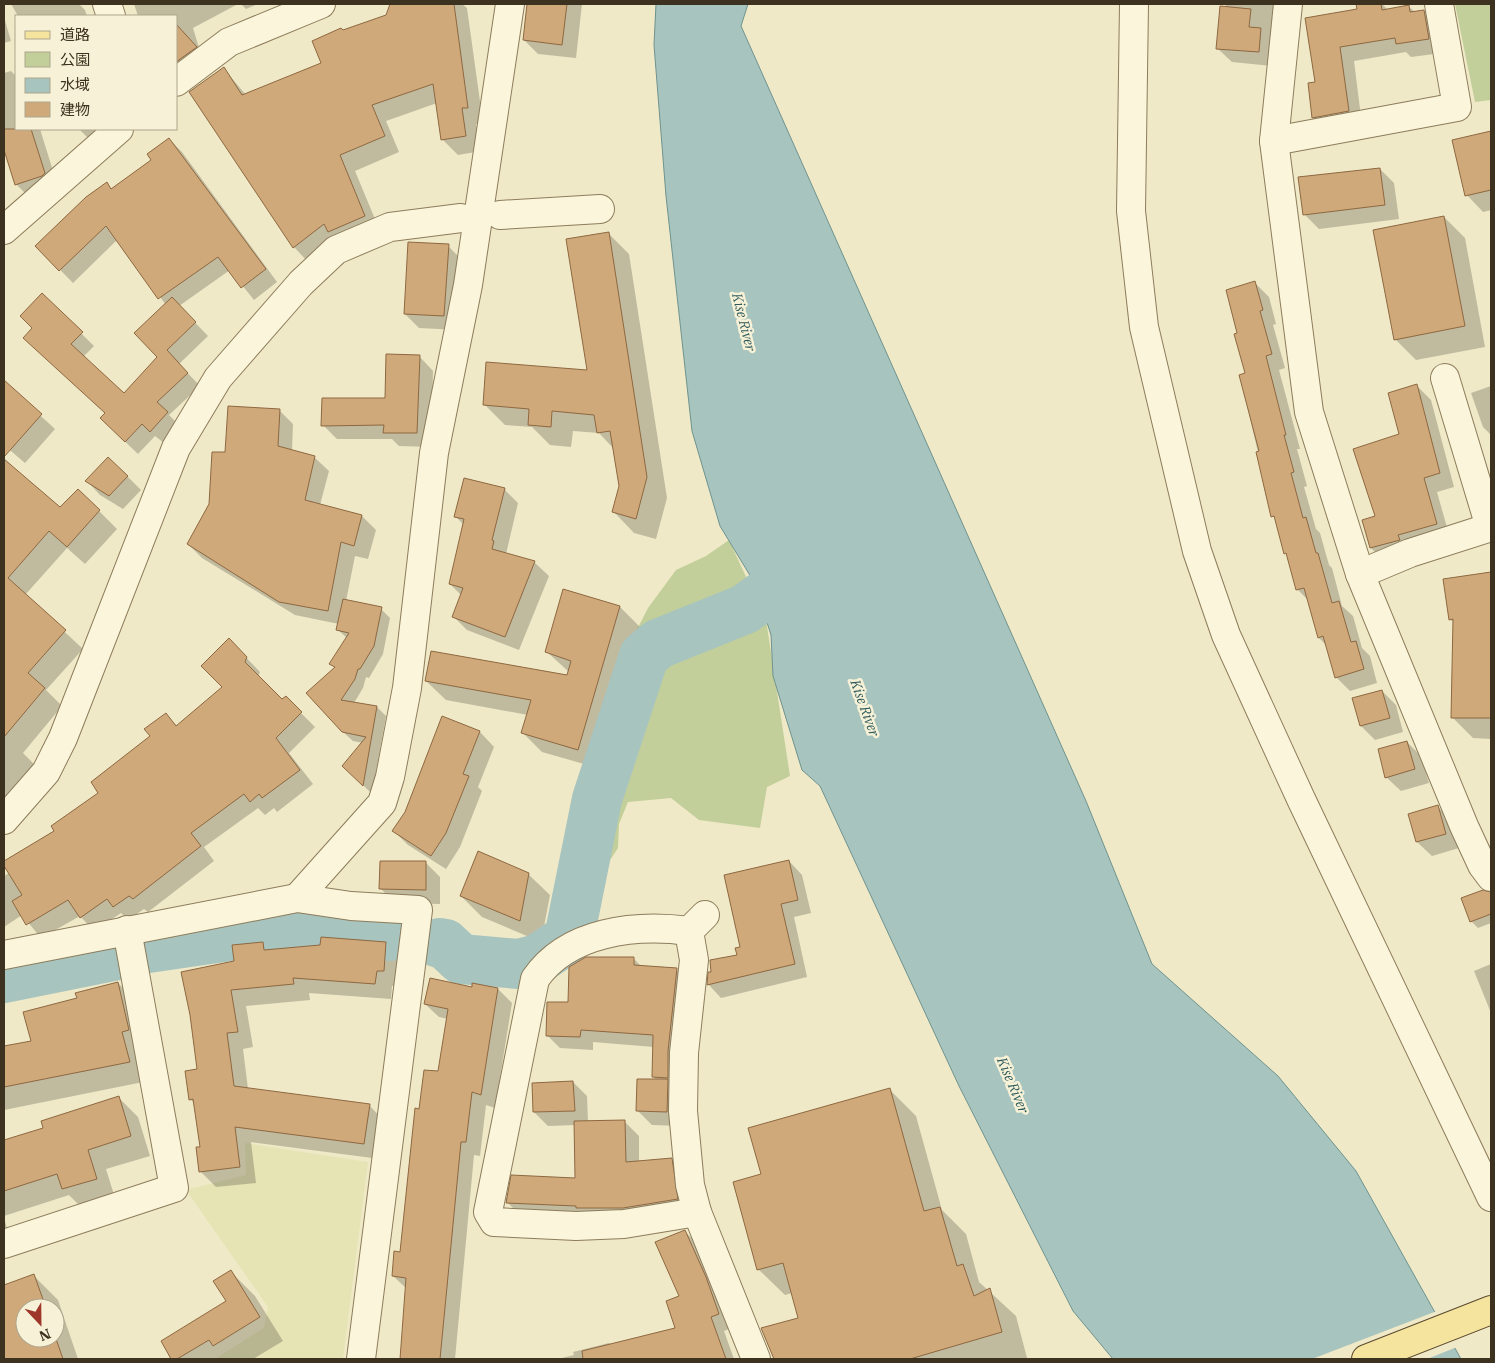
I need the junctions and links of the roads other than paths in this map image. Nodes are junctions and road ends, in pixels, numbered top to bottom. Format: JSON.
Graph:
{"nodes":[{"id":1,"x":321,"y":4,"type":"edge"},
{"id":2,"x":510,"y":4,"type":"edge"},
{"id":3,"x":1134,"y":4,"type":"edge"},
{"id":4,"x":1288,"y":4,"type":"edge"},
{"id":5,"x":1439,"y":4,"type":"edge"},
{"id":6,"x":178,"y":80,"type":"edge"},
{"id":7,"x":117,"y":130,"type":"edge"},
{"id":8,"x":1274,"y":141,"type":"junction"},
{"id":9,"x":600,"y":209,"type":"dead end"},
{"id":10,"x":500,"y":215,"type":"dead end"},
{"id":11,"x":461,"y":218,"type":"dead end"},
{"id":12,"x":5,"y":221,"type":"edge"},
{"id":13,"x":1445,"y":378,"type":"dead end"},
{"id":14,"x":1491,"y":527,"type":"edge"},
{"id":15,"x":1360,"y":574,"type":"junction"},
{"id":16,"x":4,"y":820,"type":"edge"},
{"id":17,"x":1491,"y":877,"type":"edge"},
{"id":18,"x":297,"y":898,"type":"junction"},
{"id":19,"x":127,"y":930,"type":"junction"},
{"id":20,"x":4,"y":955,"type":"edge"},
{"id":21,"x":1491,"y":1197,"type":"edge"},
{"id":22,"x":698,"y":1212,"type":"junction"},
{"id":23,"x":4,"y":1244,"type":"edge"},
{"id":24,"x":1491,"y":1310,"type":"edge"},
{"id":25,"x":361,"y":1359,"type":"edge"},
{"id":26,"x":756,"y":1359,"type":"edge"},
{"id":27,"x":1366,"y":1359,"type":"edge"}],
"edges":[{"from":1,"to":6,"type":"street"},
{"from":2,"to":18,"type":"street"},
{"from":3,"to":21,"type":"street"},
{"from":4,"to":8,"type":"street"},
{"from":5,"to":8,"type":"street"},
{"from":7,"to":12,"type":"street"},
{"from":8,"to":15,"type":"street"},
{"from":9,"to":10,"type":"street"},
{"from":11,"to":16,"type":"street"},
{"from":13,"to":14,"type":"street"},
{"from":14,"to":15,"type":"street"},
{"from":15,"to":17,"type":"street"},
{"from":18,"to":19,"type":"street"},
{"from":18,"to":25,"type":"street"},
{"from":19,"to":20,"type":"street"},
{"from":19,"to":23,"type":"street"},
{"from":22,"to":22,"type":"street"},
{"from":22,"to":26,"type":"street"},
{"from":24,"to":27,"type":"main road"}]}
